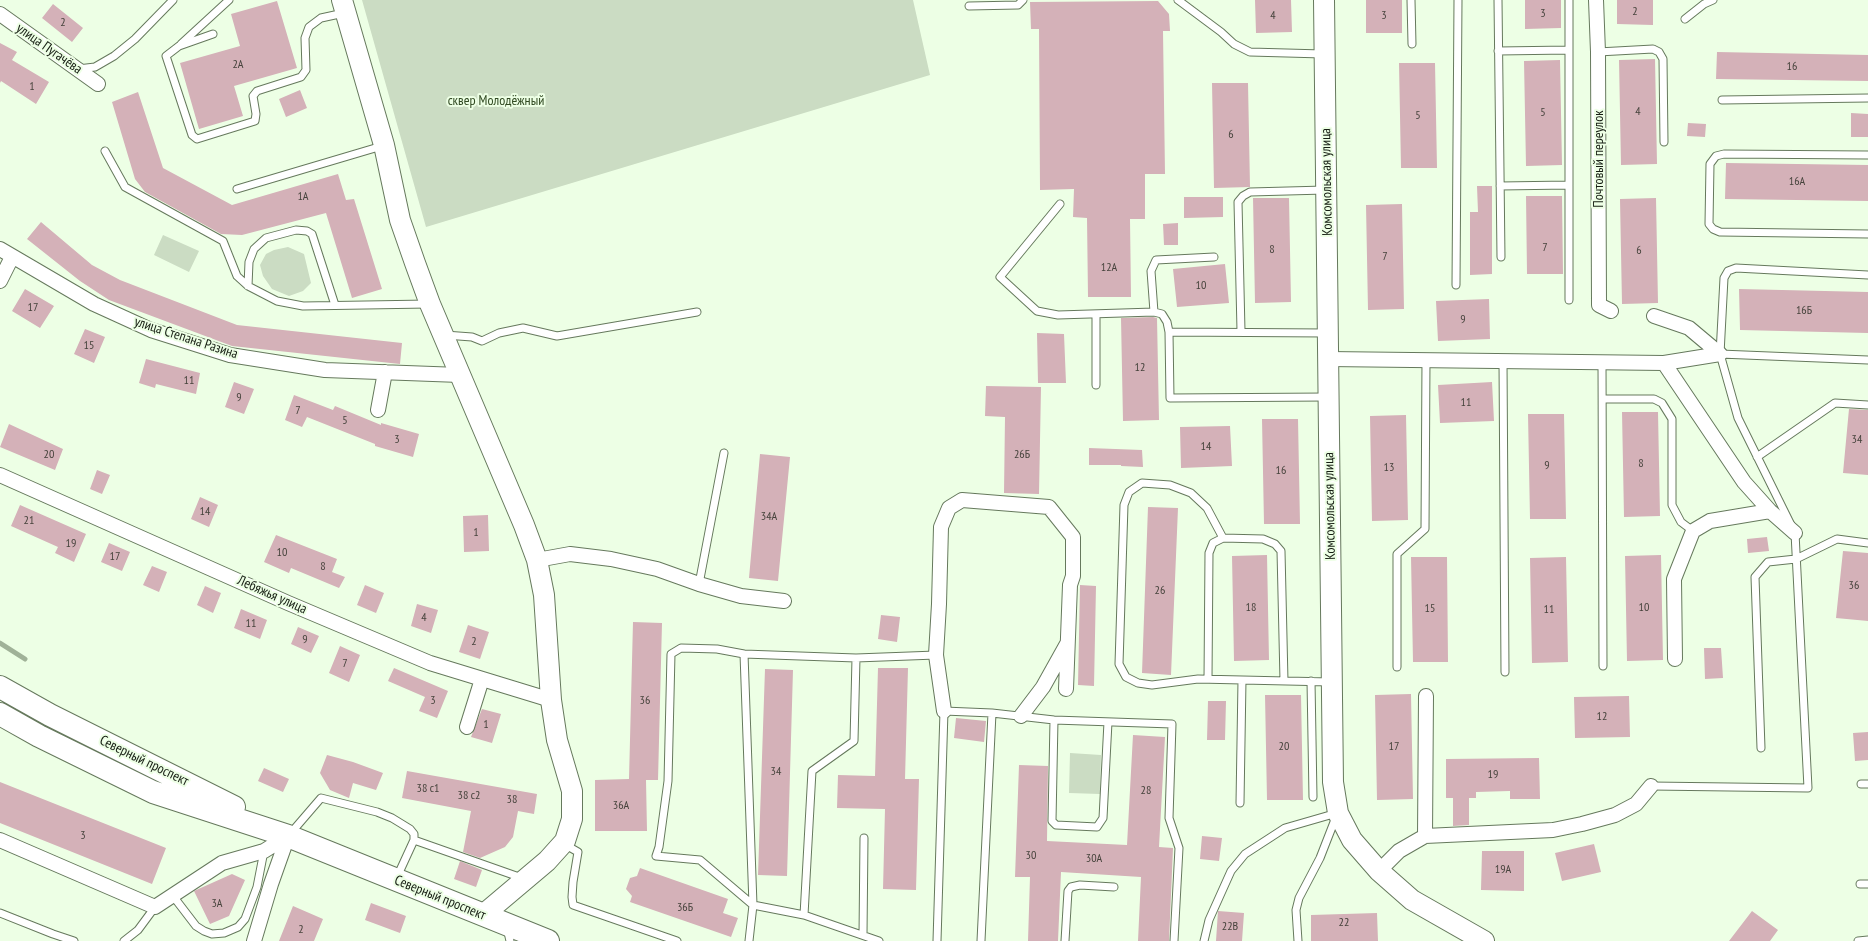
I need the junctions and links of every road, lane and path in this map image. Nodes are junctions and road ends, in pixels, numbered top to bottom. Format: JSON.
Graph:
{"nodes":[{"id":1,"x":173,"y":0,"type":"edge"},
{"id":2,"x":229,"y":0,"type":"edge"},
{"id":3,"x":1023,"y":0,"type":"edge"},
{"id":4,"x":1178,"y":0,"type":"edge"},
{"id":5,"x":1324,"y":0,"type":"edge"},
{"id":6,"x":1411,"y":0,"type":"edge"},
{"id":7,"x":1458,"y":0,"type":"edge"},
{"id":8,"x":1498,"y":0,"type":"edge"},
{"id":9,"x":1569,"y":0,"type":"edge"},
{"id":10,"x":1596,"y":0,"type":"edge"},
{"id":11,"x":1713,"y":0,"type":"edge"},
{"id":12,"x":344,"y":6,"type":"edge"},
{"id":13,"x":969,"y":6,"type":"dead end"},
{"id":14,"x":0,"y":14,"type":"edge"},
{"id":15,"x":1685,"y":19,"type":"dead end"},
{"id":16,"x":213,"y":34,"type":"dead end"},
{"id":17,"x":1412,"y":44,"type":"dead end"},
{"id":18,"x":179,"y":46,"type":"junction"},
{"id":19,"x":1569,"y":50,"type":"junction"},
{"id":20,"x":1498,"y":51,"type":"junction"},
{"id":21,"x":1598,"y":52,"type":"junction"},
{"id":22,"x":1325,"y":54,"type":"junction"},
{"id":23,"x":78,"y":69,"type":"junction"},
{"id":24,"x":98,"y":84,"type":"dead end"},
{"id":25,"x":1868,"y":98,"type":"edge"},
{"id":26,"x":1722,"y":100,"type":"dead end"},
{"id":27,"x":1664,"y":142,"type":"dead end"},
{"id":28,"x":384,"y":145,"type":"junction"},
{"id":29,"x":105,"y":151,"type":"dead end"},
{"id":30,"x":1868,"y":155,"type":"edge"},
{"id":31,"x":1569,"y":185,"type":"junction"},
{"id":32,"x":1500,"y":186,"type":"junction"},
{"id":33,"x":237,"y":189,"type":"dead end"},
{"id":34,"x":1327,"y":190,"type":"junction"},
{"id":35,"x":1060,"y":204,"type":"dead end"},
{"id":36,"x":1868,"y":234,"type":"edge"},
{"id":37,"x":0,"y":249,"type":"edge"},
{"id":38,"x":12,"y":257,"type":"junction"},
{"id":39,"x":1214,"y":257,"type":"dead end"},
{"id":40,"x":1501,"y":257,"type":"dead end"},
{"id":41,"x":1868,"y":276,"type":"edge"},
{"id":42,"x":0,"y":281,"type":"edge"},
{"id":43,"x":1456,"y":285,"type":"dead end"},
{"id":44,"x":248,"y":286,"type":"junction"},
{"id":45,"x":1569,"y":300,"type":"dead end"},
{"id":46,"x":430,"y":304,"type":"junction"},
{"id":47,"x":335,"y":305,"type":"junction"},
{"id":48,"x":1611,"y":311,"type":"dead end"},
{"id":49,"x":697,"y":312,"type":"dead end"},
{"id":50,"x":1154,"y":312,"type":"junction"},
{"id":51,"x":1096,"y":314,"type":"junction"},
{"id":52,"x":1654,"y":316,"type":"dead end"},
{"id":53,"x":1240,"y":331,"type":"junction"},
{"id":54,"x":1169,"y":332,"type":"junction"},
{"id":55,"x":1328,"y":333,"type":"junction"},
{"id":56,"x":444,"y":335,"type":"junction"},
{"id":57,"x":1720,"y":354,"type":"junction"},
{"id":58,"x":1328,"y":359,"type":"junction"},
{"id":59,"x":1426,"y":360,"type":"junction"},
{"id":60,"x":1868,"y":360,"type":"edge"},
{"id":61,"x":1503,"y":361,"type":"junction"},
{"id":62,"x":1602,"y":362,"type":"junction"},
{"id":63,"x":1664,"y":363,"type":"junction"},
{"id":64,"x":385,"y":372,"type":"junction"},
{"id":65,"x":460,"y":375,"type":"junction"},
{"id":66,"x":1096,"y":385,"type":"dead end"},
{"id":67,"x":1328,"y":397,"type":"junction"},
{"id":68,"x":1603,"y":399,"type":"junction"},
{"id":69,"x":1868,"y":405,"type":"edge"},
{"id":70,"x":378,"y":410,"type":"dead end"},
{"id":71,"x":724,"y":453,"type":"dead end"},
{"id":72,"x":1757,"y":457,"type":"junction"},
{"id":73,"x":0,"y":475,"type":"edge"},
{"id":74,"x":1770,"y":511,"type":"junction"},
{"id":75,"x":1693,"y":531,"type":"junction"},
{"id":76,"x":1795,"y":533,"type":"junction"},
{"id":77,"x":1223,"y":538,"type":"junction"},
{"id":78,"x":1868,"y":543,"type":"edge"},
{"id":79,"x":1796,"y":559,"type":"junction"},
{"id":80,"x":537,"y":560,"type":"junction"},
{"id":81,"x":699,"y":584,"type":"junction"},
{"id":82,"x":784,"y":601,"type":"dead end"},
{"id":83,"x":1068,"y":642,"type":"junction"},
{"id":84,"x":744,"y":654,"type":"junction"},
{"id":85,"x":936,"y":655,"type":"junction"},
{"id":86,"x":856,"y":658,"type":"junction"},
{"id":87,"x":1675,"y":659,"type":"dead end"},
{"id":88,"x":1397,"y":666,"type":"dead end"},
{"id":89,"x":1602,"y":666,"type":"dead end"},
{"id":90,"x":1505,"y":672,"type":"dead end"},
{"id":91,"x":482,"y":679,"type":"junction"},
{"id":92,"x":1208,"y":679,"type":"junction"},
{"id":93,"x":1242,"y":680,"type":"junction"},
{"id":94,"x":1284,"y":681,"type":"junction"},
{"id":95,"x":1311,"y":681,"type":"junction"},
{"id":96,"x":1332,"y":682,"type":"junction"},
{"id":97,"x":0,"y":687,"type":"edge"},
{"id":98,"x":1066,"y":688,"type":"dead end"},
{"id":99,"x":1426,"y":696,"type":"dead end"},
{"id":100,"x":551,"y":700,"type":"junction"},
{"id":101,"x":944,"y":711,"type":"junction"},
{"id":102,"x":992,"y":713,"type":"junction"},
{"id":103,"x":0,"y":714,"type":"edge"},
{"id":104,"x":1021,"y":716,"type":"junction"},
{"id":105,"x":1054,"y":720,"type":"junction"},
{"id":106,"x":1108,"y":722,"type":"junction"},
{"id":107,"x":467,"y":727,"type":"dead end"},
{"id":108,"x":1761,"y":748,"type":"dead end"},
{"id":109,"x":1651,"y":786,"type":"joint"},
{"id":110,"x":1313,"y":797,"type":"dead end"},
{"id":111,"x":1240,"y":803,"type":"dead end"},
{"id":112,"x":1338,"y":813,"type":"junction"},
{"id":113,"x":288,"y":836,"type":"junction"},
{"id":114,"x":1425,"y":836,"type":"junction"},
{"id":115,"x":864,"y":838,"type":"dead end"},
{"id":116,"x":0,"y":840,"type":"edge"},
{"id":117,"x":414,"y":840,"type":"junction"},
{"id":118,"x":565,"y":840,"type":"junction"},
{"id":119,"x":264,"y":851,"type":"junction"},
{"id":120,"x":1379,"y":871,"type":"junction"},
{"id":121,"x":396,"y":879,"type":"junction"},
{"id":122,"x":524,"y":879,"type":"junction"},
{"id":123,"x":1860,"y":884,"type":"dead end"},
{"id":124,"x":1868,"y":884,"type":"edge"},
{"id":125,"x":1114,"y":887,"type":"dead end"},
{"id":126,"x":174,"y":896,"type":"junction"},
{"id":127,"x":753,"y":905,"type":"junction"},
{"id":128,"x":155,"y":907,"type":"junction"},
{"id":129,"x":0,"y":913,"type":"edge"},
{"id":130,"x":483,"y":915,"type":"junction"},
{"id":131,"x":804,"y":915,"type":"junction"},
{"id":132,"x":508,"y":932,"type":"edge"},
{"id":133,"x":863,"y":935,"type":"junction"},
{"id":134,"x":1868,"y":940,"type":"edge"},
{"id":135,"x":74,"y":941,"type":"edge"},
{"id":136,"x":124,"y":941,"type":"edge"},
{"id":137,"x":254,"y":941,"type":"edge"},
{"id":138,"x":548,"y":941,"type":"edge"},
{"id":139,"x":677,"y":941,"type":"edge"},
{"id":140,"x":750,"y":941,"type":"edge"},
{"id":141,"x":879,"y":941,"type":"edge"},
{"id":142,"x":937,"y":941,"type":"edge"},
{"id":143,"x":981,"y":941,"type":"edge"},
{"id":144,"x":1065,"y":941,"type":"edge"},
{"id":145,"x":1174,"y":941,"type":"edge"},
{"id":146,"x":1204,"y":941,"type":"edge"},
{"id":147,"x":1298,"y":941,"type":"edge"},
{"id":148,"x":1484,"y":941,"type":"edge"},
{"id":149,"x":1858,"y":941,"type":"edge"}],
"edges":[{"from":1,"to":23,"type":"lane"},
{"from":2,"to":18,"type":"lane"},
{"from":3,"to":13,"type":"lane"},
{"from":4,"to":22,"type":"lane"},
{"from":5,"to":22,"type":"main road","name":"Комсомольская улица"},
{"from":6,"to":17,"type":"lane"},
{"from":7,"to":43,"type":"lane"},
{"from":8,"to":20,"type":"lane"},
{"from":9,"to":19,"type":"lane"},
{"from":10,"to":21,"type":"street","name":"Почтовый переулок"},
{"from":11,"to":15,"type":"lane"},
{"from":12,"to":18,"type":"lane"},
{"from":12,"to":28,"type":"main road"},
{"from":14,"to":23,"type":"street","name":"улица Пугачёва"},
{"from":16,"to":18,"type":"lane"},
{"from":19,"to":20,"type":"lane"},
{"from":19,"to":31,"type":"lane"},
{"from":20,"to":32,"type":"lane"},
{"from":21,"to":27,"type":"lane"},
{"from":21,"to":48,"type":"street","name":"Почтовый переулок"},
{"from":22,"to":34,"type":"main road","name":"Комсомольская улица"},
{"from":23,"to":24,"type":"street","name":"улица Пугачёва"},
{"from":25,"to":26,"type":"lane"},
{"from":28,"to":33,"type":"lane"},
{"from":28,"to":46,"type":"main road"},
{"from":29,"to":44,"type":"lane"},
{"from":30,"to":36,"type":"lane"},
{"from":31,"to":32,"type":"lane"},
{"from":31,"to":45,"type":"lane"},
{"from":32,"to":40,"type":"lane"},
{"from":34,"to":53,"type":"lane"},
{"from":34,"to":55,"type":"main road","name":"Комсомольская улица"},
{"from":35,"to":51,"type":"lane"},
{"from":37,"to":38,"type":"street","name":"улица Степана Разина"},
{"from":38,"to":42,"type":"street"},
{"from":38,"to":64,"type":"street","name":"улица Степана Разина"},
{"from":39,"to":50,"type":"lane"},
{"from":41,"to":57,"type":"lane"},
{"from":44,"to":47,"type":"lane"},
{"from":44,"to":47,"type":"lane"},
{"from":46,"to":47,"type":"lane"},
{"from":46,"to":56,"type":"main road"},
{"from":49,"to":56,"type":"lane"},
{"from":50,"to":51,"type":"lane"},
{"from":50,"to":54,"type":"lane"},
{"from":51,"to":66,"type":"lane"},
{"from":52,"to":57,"type":"street"},
{"from":53,"to":54,"type":"lane"},
{"from":53,"to":55,"type":"lane"},
{"from":54,"to":67,"type":"lane"},
{"from":55,"to":58,"type":"main road","name":"Комсомольская улица"},
{"from":56,"to":65,"type":"main road"},
{"from":57,"to":60,"type":"lane"},
{"from":57,"to":63,"type":"street"},
{"from":57,"to":72,"type":"lane"},
{"from":58,"to":59,"type":"street"},
{"from":58,"to":67,"type":"main road","name":"Комсомольская улица"},
{"from":59,"to":61,"type":"street"},
{"from":59,"to":88,"type":"lane"},
{"from":61,"to":62,"type":"street"},
{"from":61,"to":90,"type":"lane"},
{"from":62,"to":63,"type":"street"},
{"from":62,"to":68,"type":"lane"},
{"from":63,"to":74,"type":"street"},
{"from":64,"to":65,"type":"street","name":"улица Степана Разина"},
{"from":64,"to":70,"type":"street"},
{"from":65,"to":80,"type":"main road"},
{"from":67,"to":96,"type":"main road","name":"Комсомольская улица"},
{"from":68,"to":75,"type":"lane"},
{"from":68,"to":89,"type":"lane"},
{"from":69,"to":72,"type":"lane"},
{"from":71,"to":81,"type":"lane"},
{"from":72,"to":76,"type":"lane"},
{"from":73,"to":91,"type":"street","name":"Лебяжья улица"},
{"from":74,"to":75,"type":"street"},
{"from":74,"to":76,"type":"street"},
{"from":75,"to":87,"type":"street"},
{"from":76,"to":79,"type":"lane"},
{"from":77,"to":92,"type":"lane"},
{"from":77,"to":92,"type":"lane"},
{"from":77,"to":94,"type":"lane"},
{"from":78,"to":79,"type":"lane"},
{"from":79,"to":108,"type":"lane"},
{"from":79,"to":109,"type":"lane"},
{"from":80,"to":81,"type":"street"},
{"from":80,"to":100,"type":"main road"},
{"from":81,"to":82,"type":"street"},
{"from":83,"to":85,"type":"street"},
{"from":83,"to":98,"type":"street"},
{"from":83,"to":104,"type":"street"},
{"from":84,"to":86,"type":"lane"},
{"from":84,"to":127,"type":"lane"},
{"from":84,"to":127,"type":"lane"},
{"from":85,"to":86,"type":"lane"},
{"from":85,"to":101,"type":"street"},
{"from":86,"to":131,"type":"lane"},
{"from":91,"to":100,"type":"street","name":"Лебяжья улица"},
{"from":91,"to":107,"type":"street"},
{"from":92,"to":93,"type":"lane"},
{"from":93,"to":94,"type":"lane"},
{"from":93,"to":111,"type":"lane"},
{"from":94,"to":95,"type":"lane"},
{"from":95,"to":96,"type":"lane"},
{"from":95,"to":110,"type":"lane"},
{"from":96,"to":112,"type":"main road","name":"Комсомольская улица"},
{"from":97,"to":113,"type":"main road","name":"Северный проспект"},
{"from":99,"to":114,"type":"street"},
{"from":100,"to":118,"type":"main road"},
{"from":101,"to":102,"type":"lane"},
{"from":101,"to":142,"type":"lane"},
{"from":102,"to":104,"type":"lane"},
{"from":102,"to":143,"type":"lane"},
{"from":103,"to":113,"type":"main road","name":"Северный проспект"},
{"from":104,"to":105,"type":"lane"},
{"from":105,"to":106,"type":"lane"},
{"from":105,"to":106,"type":"lane"},
{"from":106,"to":145,"type":"lane"},
{"from":109,"to":114,"type":"street"},
{"from":112,"to":120,"type":"main road","name":"Комсомольская улица"},
{"from":112,"to":146,"type":"lane"},
{"from":112,"to":147,"type":"lane"},
{"from":113,"to":117,"type":"lane"},
{"from":113,"to":119,"type":"street"},
{"from":113,"to":121,"type":"main road","name":"Северный проспект"},
{"from":113,"to":137,"type":"street"},
{"from":114,"to":120,"type":"street"},
{"from":115,"to":133,"type":"lane"},
{"from":116,"to":128,"type":"street"},
{"from":117,"to":121,"type":"lane"},
{"from":117,"to":122,"type":"lane"},
{"from":118,"to":122,"type":"main road"},
{"from":118,"to":139,"type":"lane"},
{"from":119,"to":126,"type":"street"},
{"from":119,"to":126,"type":"lane"},
{"from":120,"to":148,"type":"main road","name":"Комсомольская улица"},
{"from":121,"to":130,"type":"main road","name":"Северный проспект"},
{"from":122,"to":130,"type":"main road"},
{"from":123,"to":124,"type":"lane"},
{"from":125,"to":144,"type":"lane"},
{"from":126,"to":128,"type":"street"},
{"from":127,"to":131,"type":"lane"},
{"from":127,"to":140,"type":"lane"},
{"from":128,"to":136,"type":"lane"},
{"from":129,"to":135,"type":"lane"},
{"from":130,"to":132,"type":"main road","name":"Северный проспект"},
{"from":131,"to":133,"type":"lane"},
{"from":132,"to":138,"type":"main road","name":"Северный проспект"},
{"from":133,"to":141,"type":"lane"},
{"from":134,"to":149,"type":"lane"}]}
